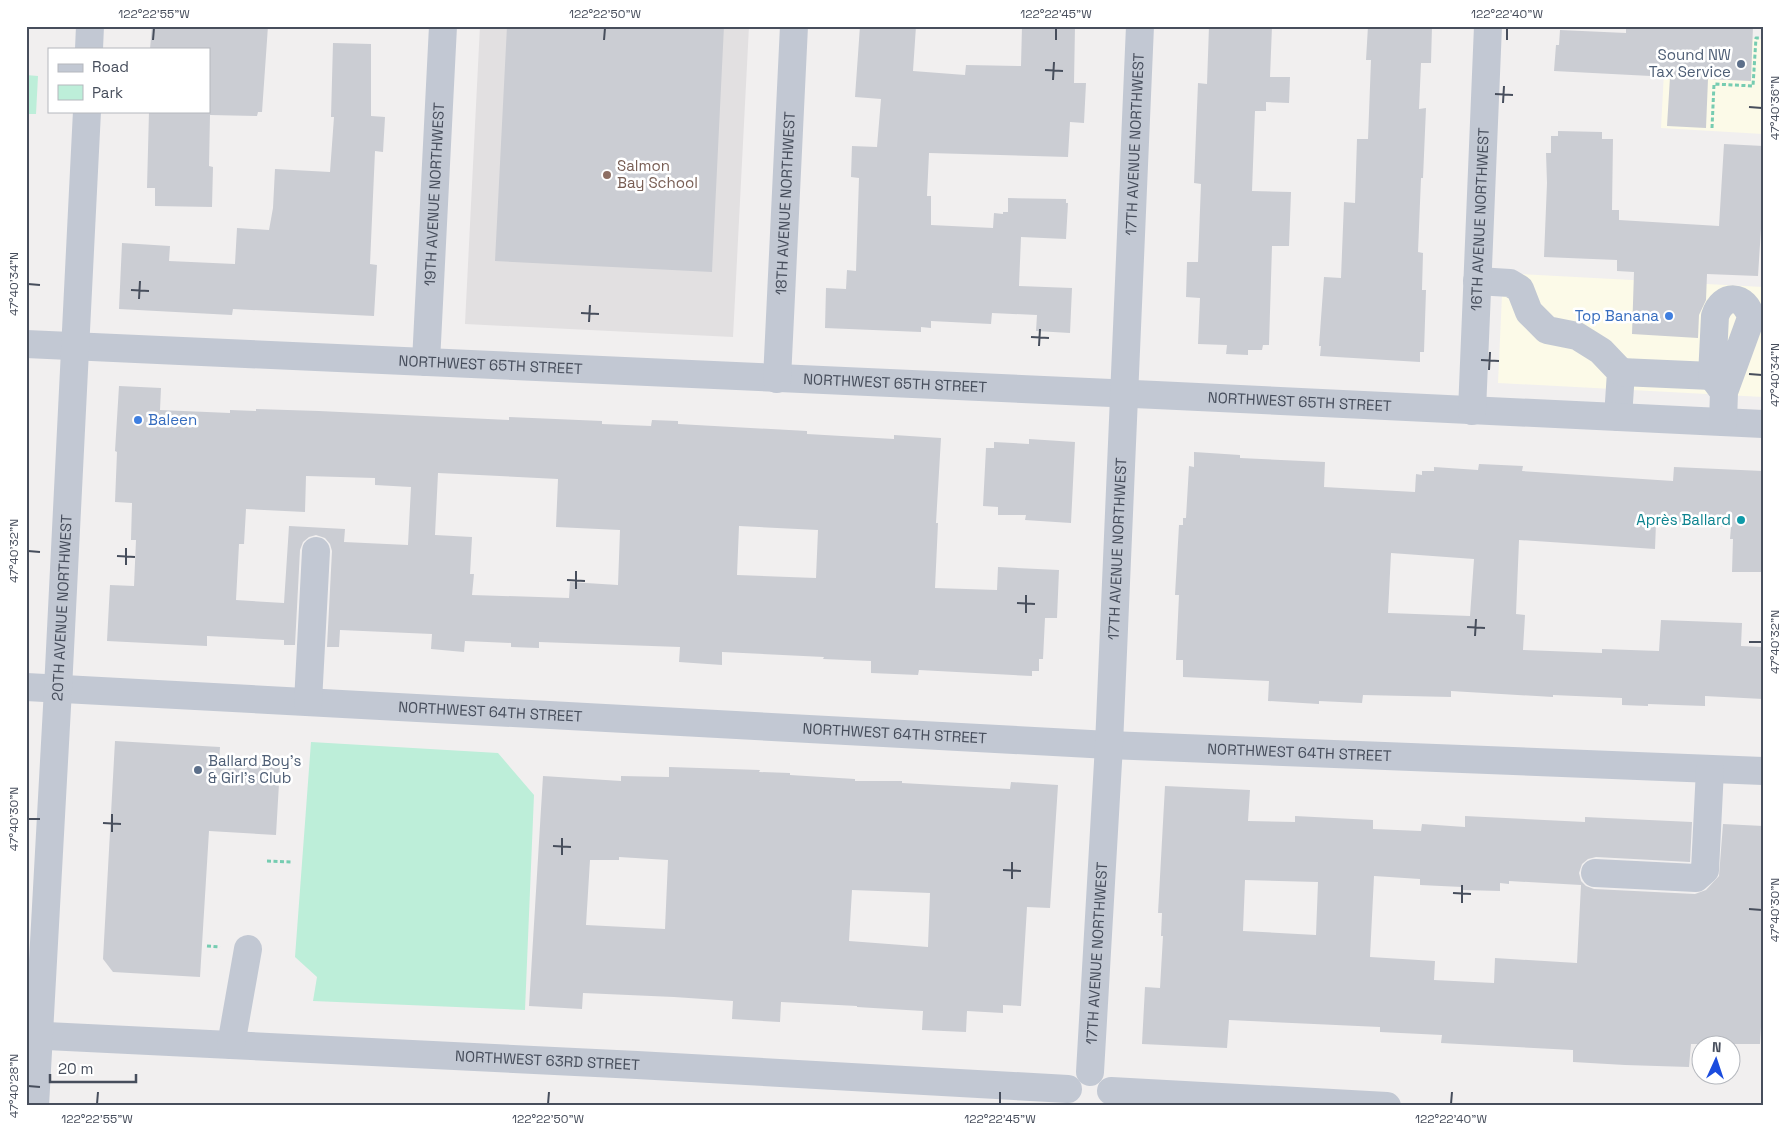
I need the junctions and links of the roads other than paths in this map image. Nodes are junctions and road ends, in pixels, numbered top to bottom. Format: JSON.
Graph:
{"nodes":[{"id":1,"x":90,"y":26,"type":"edge"},
{"id":2,"x":443,"y":26,"type":"edge"},
{"id":3,"x":794,"y":26,"type":"edge"},
{"id":4,"x":1140,"y":26,"type":"edge"},
{"id":5,"x":1488,"y":26,"type":"edge"},
{"id":6,"x":89,"y":48,"type":"edge"},
{"id":7,"x":86,"y":112,"type":"edge"},
{"id":8,"x":1478,"y":281,"type":"junction"},
{"id":9,"x":1757,"y":309,"type":"edge"},
{"id":10,"x":26,"y":344,"type":"edge"},
{"id":11,"x":75,"y":346,"type":"junction"},
{"id":12,"x":426,"y":362,"type":"junction"},
{"id":13,"x":1620,"y":372,"type":"junction"},
{"id":14,"x":777,"y":379,"type":"junction"},
{"id":15,"x":1718,"y":384,"type":"junction"},
{"id":16,"x":1124,"y":394,"type":"junction"},
{"id":17,"x":1472,"y":411,"type":"junction"},
{"id":18,"x":1618,"y":417,"type":"junction"},
{"id":19,"x":1723,"y":422,"type":"junction"},
{"id":20,"x":1763,"y":424,"type":"edge"},
{"id":21,"x":316,"y":550,"type":"dead end"},
{"id":22,"x":26,"y":687,"type":"edge"},
{"id":23,"x":58,"y":689,"type":"junction"},
{"id":24,"x":308,"y":702,"type":"junction"},
{"id":25,"x":1109,"y":744,"type":"junction"},
{"id":26,"x":1710,"y":769,"type":"junction"},
{"id":27,"x":1763,"y":771,"type":"edge"},
{"id":28,"x":1595,"y":873,"type":"dead end"},
{"id":29,"x":248,"y":949,"type":"dead end"},
{"id":30,"x":32,"y":1036,"type":"edge"},
{"id":31,"x":232,"y":1045,"type":"junction"},
{"id":32,"x":1090,"y":1072,"type":"junction"},
{"id":33,"x":1070,"y":1098,"type":"edge"},
{"id":34,"x":1109,"y":1099,"type":"edge"},
{"id":35,"x":34,"y":1106,"type":"edge"},
{"id":36,"x":1387,"y":1106,"type":"edge"}],
"edges":[{"from":1,"to":6,"type":"street"},
{"from":2,"to":12,"type":"street","name":"19TH AVENUE NORTHWEST"},
{"from":3,"to":14,"type":"street","name":"18TH AVENUE NORTHWEST"},
{"from":4,"to":16,"type":"street","name":"17TH AVENUE NORTHWEST"},
{"from":5,"to":8,"type":"street","name":"16TH AVENUE NORTHWEST"},
{"from":7,"to":11,"type":"street","name":"20TH AVENUE NORTHWEST"},
{"from":8,"to":13,"type":"street"},
{"from":8,"to":17,"type":"street","name":"16TH AVENUE NORTHWEST"},
{"from":9,"to":15,"type":"street"},
{"from":10,"to":11,"type":"street","name":"NORTHWEST 65TH STREET"},
{"from":11,"to":12,"type":"street","name":"NORTHWEST 65TH STREET"},
{"from":11,"to":23,"type":"street","name":"20TH AVENUE NORTHWEST"},
{"from":12,"to":14,"type":"street","name":"NORTHWEST 65TH STREET"},
{"from":13,"to":15,"type":"street"},
{"from":13,"to":18,"type":"street"},
{"from":14,"to":16,"type":"street","name":"NORTHWEST 65TH STREET"},
{"from":15,"to":19,"type":"street"},
{"from":16,"to":17,"type":"street","name":"NORTHWEST 65TH STREET"},
{"from":16,"to":25,"type":"street","name":"17TH AVENUE NORTHWEST"},
{"from":17,"to":18,"type":"street","name":"NORTHWEST 65TH STREET"},
{"from":18,"to":19,"type":"street","name":"NORTHWEST 65TH STREET"},
{"from":19,"to":20,"type":"street","name":"NORTHWEST 65TH STREET"},
{"from":21,"to":24,"type":"street"},
{"from":22,"to":23,"type":"street","name":"NORTHWEST 64TH STREET"},
{"from":23,"to":24,"type":"street","name":"NORTHWEST 64TH STREET"},
{"from":23,"to":30,"type":"street","name":"20TH AVENUE NORTHWEST"},
{"from":24,"to":25,"type":"street","name":"NORTHWEST 64TH STREET"},
{"from":25,"to":26,"type":"street","name":"NORTHWEST 64TH STREET"},
{"from":25,"to":32,"type":"street","name":"17TH AVENUE NORTHWEST"},
{"from":26,"to":27,"type":"street","name":"NORTHWEST 64TH STREET"},
{"from":26,"to":28,"type":"street"},
{"from":29,"to":31,"type":"street"},
{"from":30,"to":31,"type":"street","name":"NORTHWEST 63RD STREET"},
{"from":30,"to":35,"type":"street","name":"20TH AVENUE NORTHWEST"},
{"from":31,"to":33,"type":"street","name":"NORTHWEST 63RD STREET"},
{"from":32,"to":33,"type":"street"},
{"from":32,"to":34,"type":"street"},
{"from":34,"to":36,"type":"street"}]}
